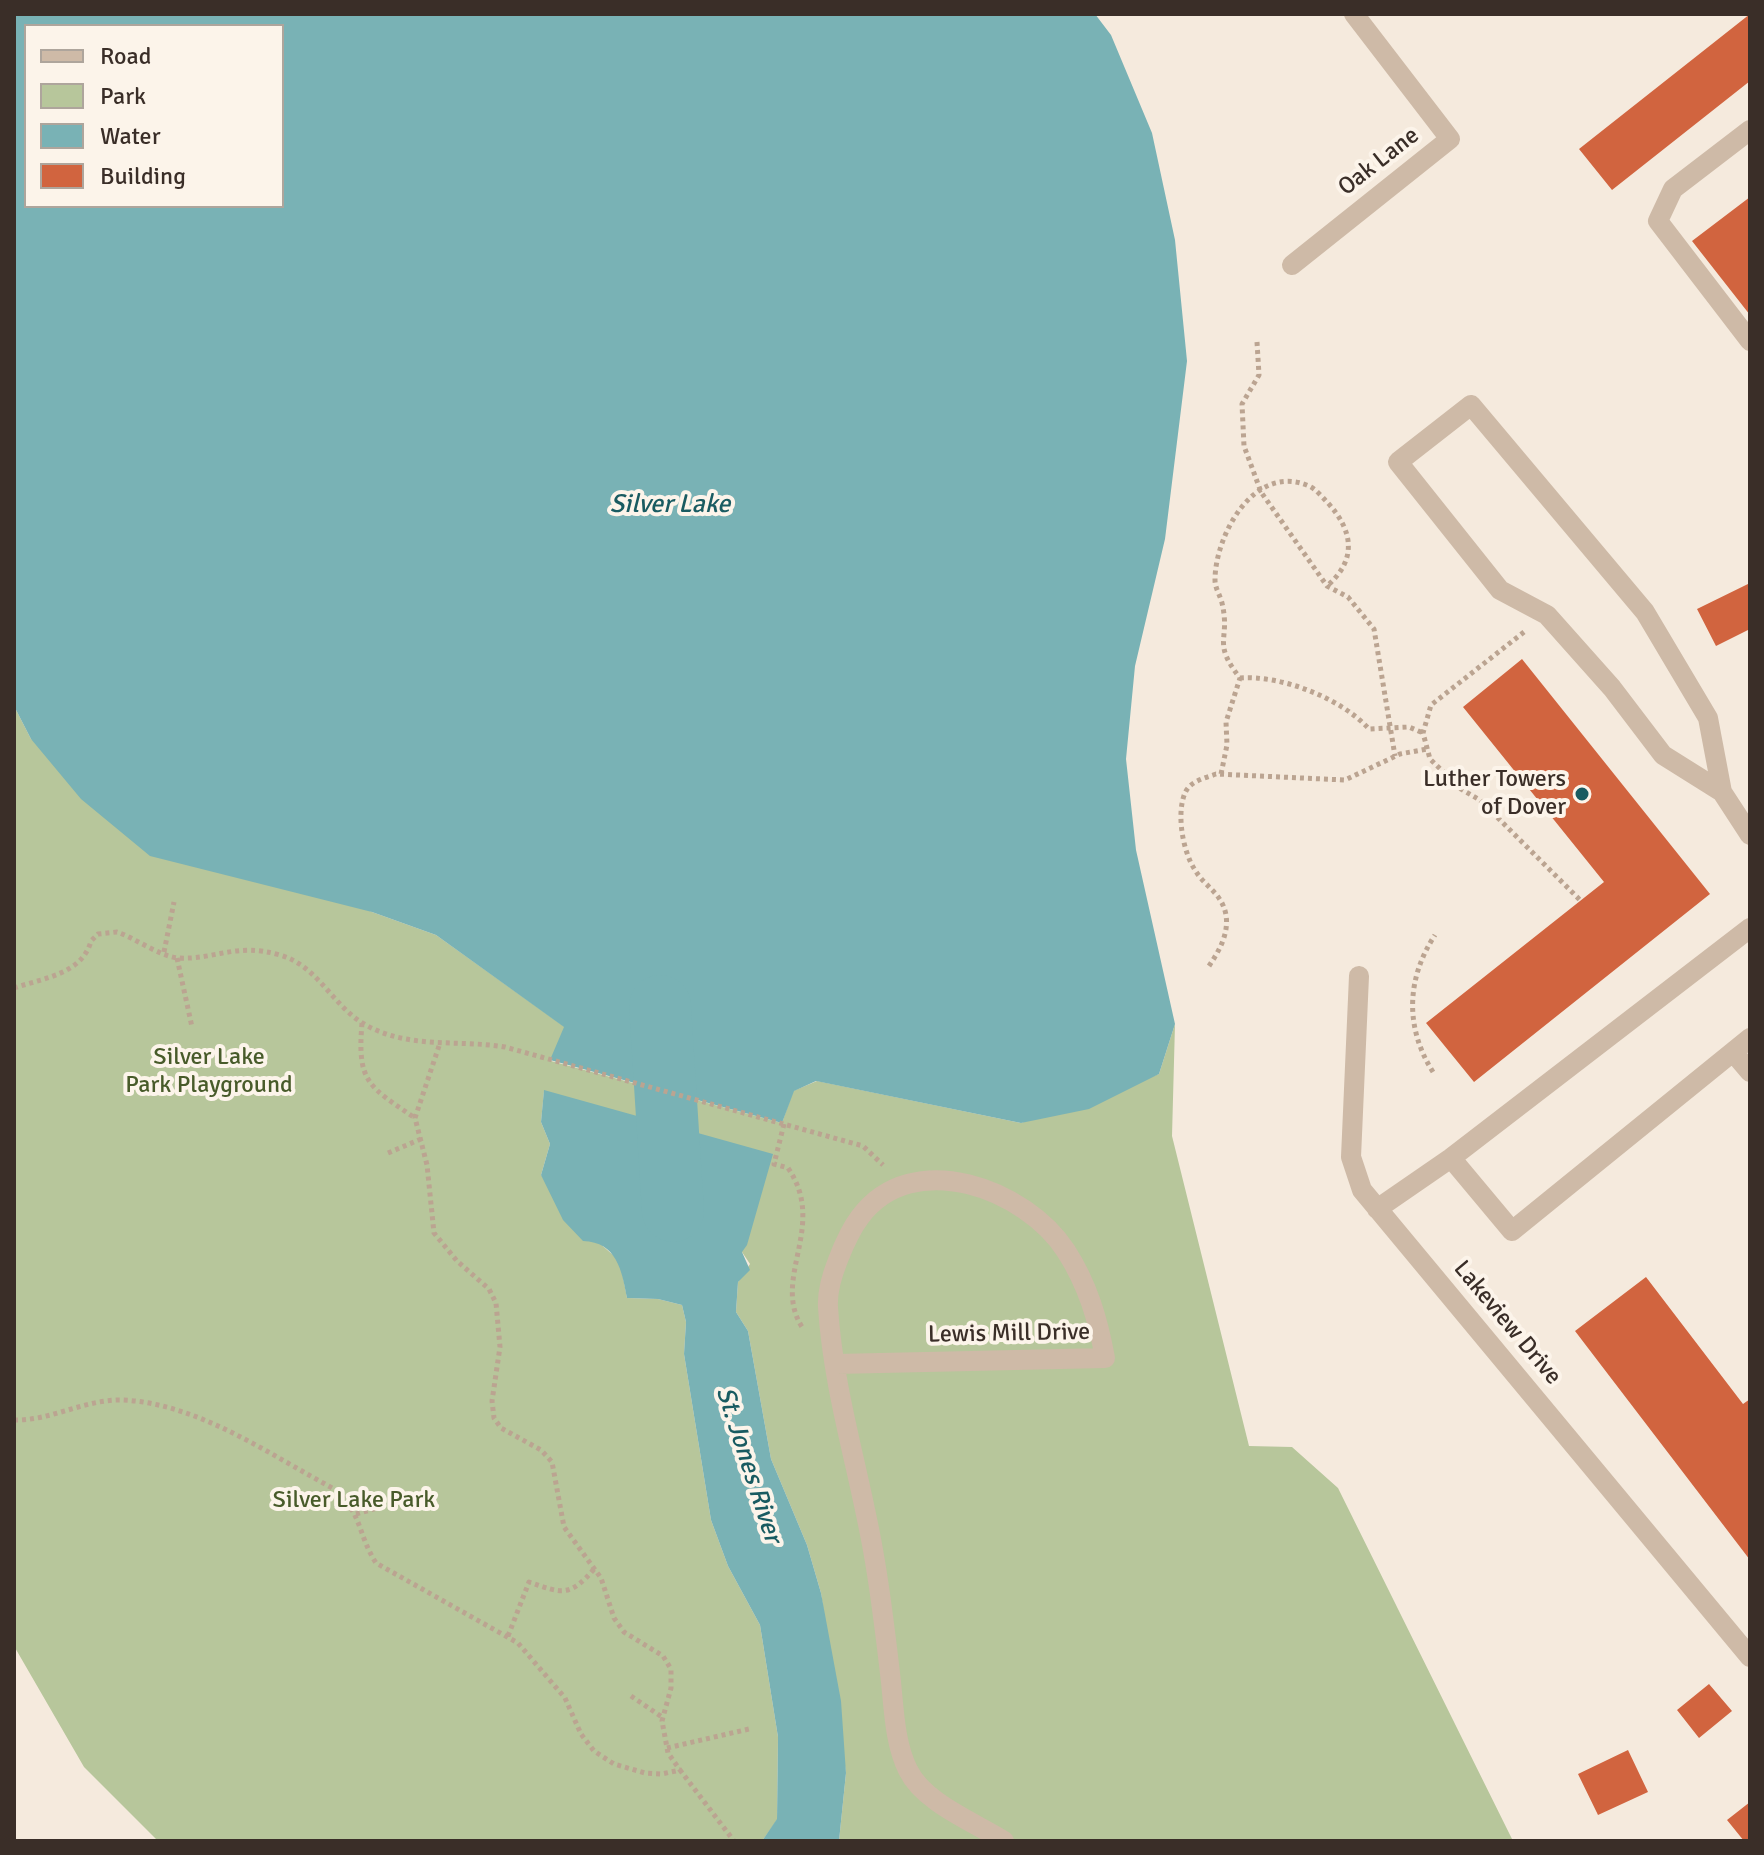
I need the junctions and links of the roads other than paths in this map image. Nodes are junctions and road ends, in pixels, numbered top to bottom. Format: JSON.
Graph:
{"nodes":[{"id":1,"x":1354,"y":14,"type":"edge"},
{"id":2,"x":1750,"y":130,"type":"edge"},
{"id":3,"x":1292,"y":265,"type":"dead end"},
{"id":4,"x":1750,"y":341,"type":"edge"},
{"id":5,"x":1722,"y":792,"type":"junction"},
{"id":6,"x":1750,"y":835,"type":"edge"},
{"id":7,"x":1750,"y":928,"type":"edge"},
{"id":8,"x":1359,"y":976,"type":"dead end"},
{"id":9,"x":1750,"y":1038,"type":"edge"},
{"id":10,"x":1733,"y":1052,"type":"junction"},
{"id":11,"x":1750,"y":1072,"type":"edge"},
{"id":12,"x":1451,"y":1158,"type":"junction"},
{"id":13,"x":1377,"y":1209,"type":"junction"},
{"id":14,"x":836,"y":1364,"type":"junction"},
{"id":15,"x":1750,"y":1657,"type":"edge"},
{"id":16,"x":1004,"y":1841,"type":"edge"}],
"edges":[{"from":1,"to":3,"type":"street","name":"Oak Lane"},
{"from":2,"to":4,"type":"street"},
{"from":5,"to":5,"type":"street"},
{"from":5,"to":6,"type":"street"},
{"from":7,"to":12,"type":"street"},
{"from":8,"to":13,"type":"street","name":"Lakeview Drive"},
{"from":9,"to":10,"type":"street"},
{"from":10,"to":11,"type":"street"},
{"from":10,"to":12,"type":"street"},
{"from":12,"to":13,"type":"street"},
{"from":13,"to":15,"type":"street","name":"Lakeview Drive"},
{"from":14,"to":14,"type":"street","name":"Lewis Mill Drive"},
{"from":14,"to":16,"type":"street","name":"Lewis Mill Drive"}]}
